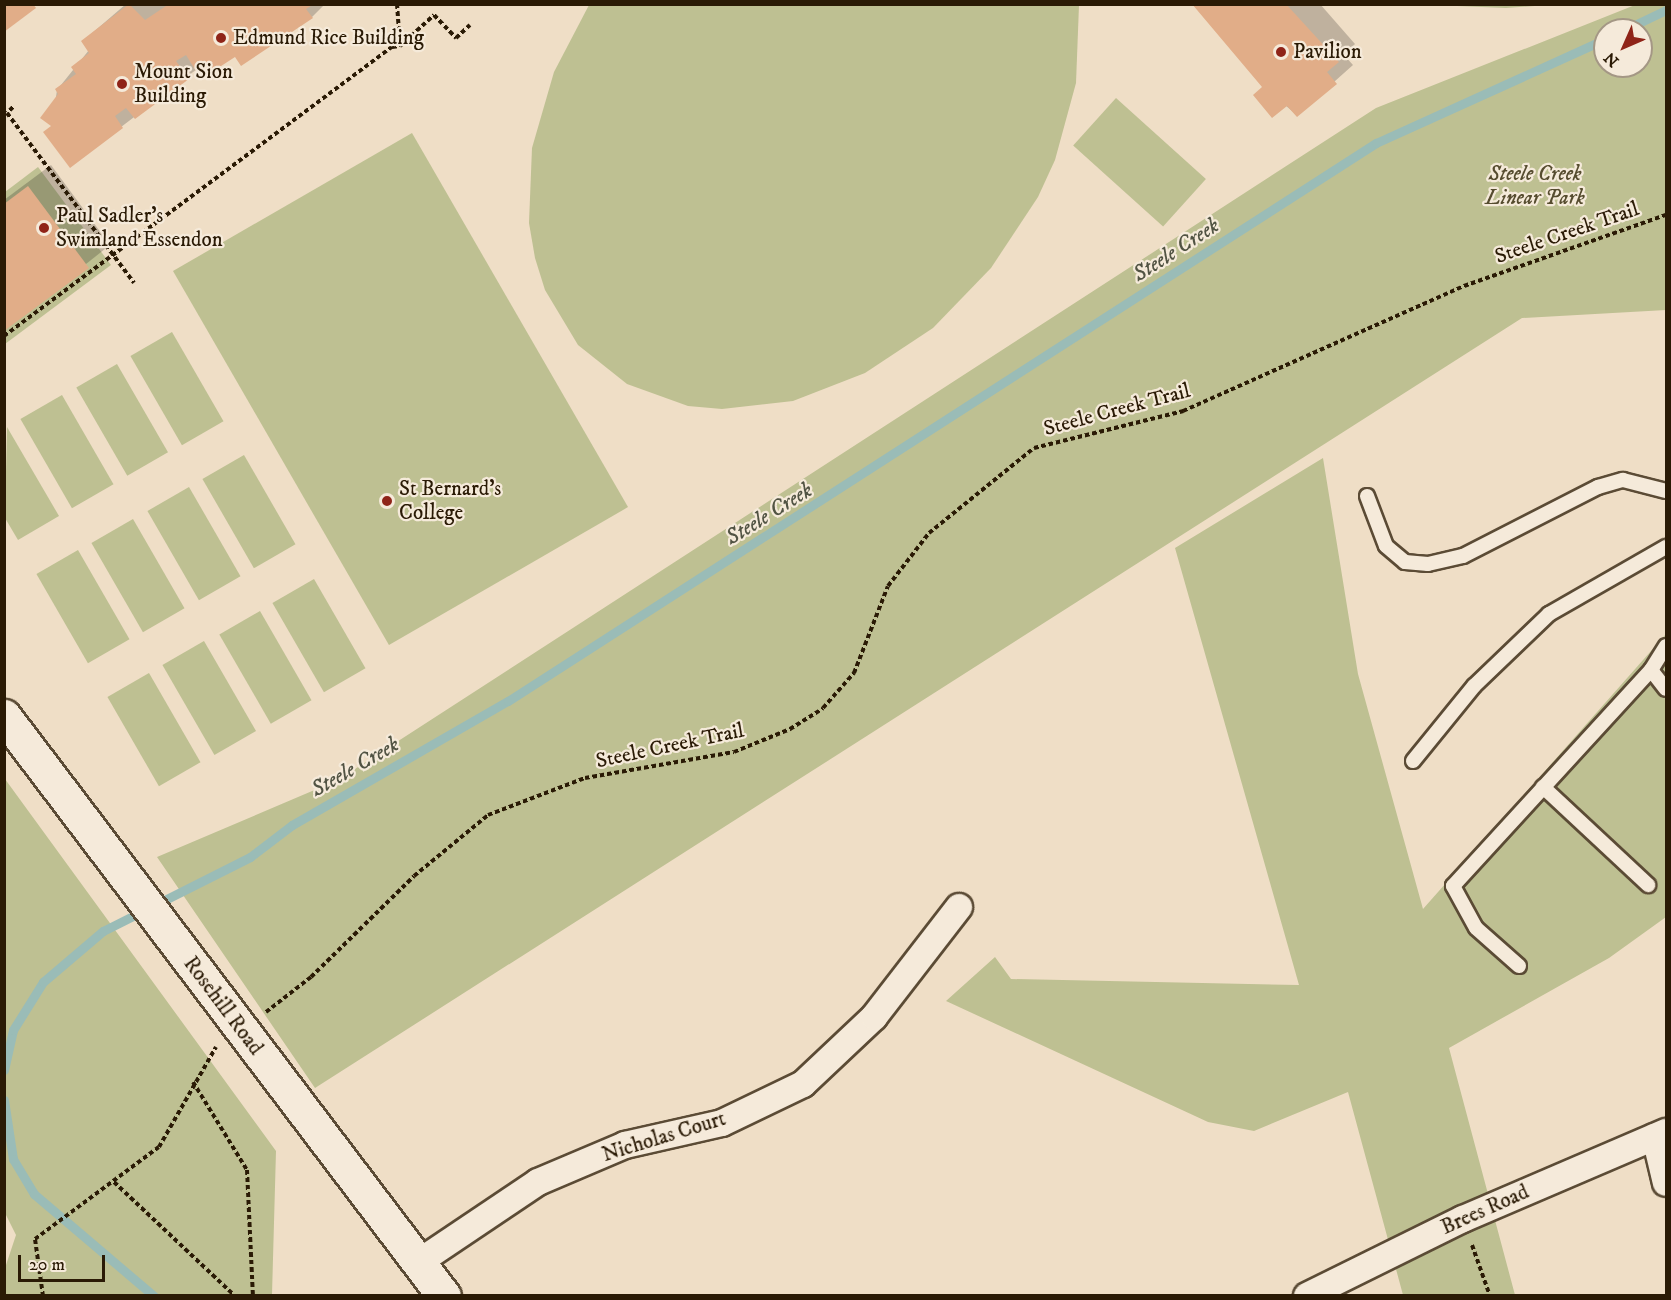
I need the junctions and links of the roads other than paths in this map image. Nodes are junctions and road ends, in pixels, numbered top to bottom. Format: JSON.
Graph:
{"nodes":[{"id":1,"x":1666,"y":491,"type":"edge"},
{"id":2,"x":1367,"y":496,"type":"dead end"},
{"id":3,"x":1666,"y":547,"type":"edge"},
{"id":4,"x":1666,"y":646,"type":"edge"},
{"id":5,"x":1651,"y":670,"type":"junction"},
{"id":6,"x":1666,"y":689,"type":"edge"},
{"id":7,"x":4,"y":716,"type":"edge"},
{"id":8,"x":1413,"y":761,"type":"dead end"},
{"id":9,"x":1544,"y":787,"type":"junction"},
{"id":10,"x":1648,"y":885,"type":"dead end"},
{"id":11,"x":958,"y":907,"type":"dead end"},
{"id":12,"x":1519,"y":966,"type":"dead end"},
{"id":13,"x":1661,"y":1135,"type":"edge"},
{"id":14,"x":1666,"y":1183,"type":"edge"},
{"id":15,"x":419,"y":1262,"type":"junction"},
{"id":16,"x":444,"y":1296,"type":"edge"},
{"id":17,"x":1307,"y":1296,"type":"edge"}],
"edges":[{"from":1,"to":2,"type":"lane"},
{"from":3,"to":8,"type":"lane"},
{"from":4,"to":5,"type":"lane"},
{"from":5,"to":6,"type":"lane"},
{"from":5,"to":9,"type":"lane"},
{"from":7,"to":15,"type":"street","name":"Rosehill Road"},
{"from":9,"to":10,"type":"lane"},
{"from":9,"to":12,"type":"lane"},
{"from":11,"to":15,"type":"street","name":"Nicholas Court"},
{"from":13,"to":14,"type":"street"},
{"from":13,"to":17,"type":"street","name":"Brees Road"},
{"from":15,"to":16,"type":"street","name":"Rosehill Road"}]}
